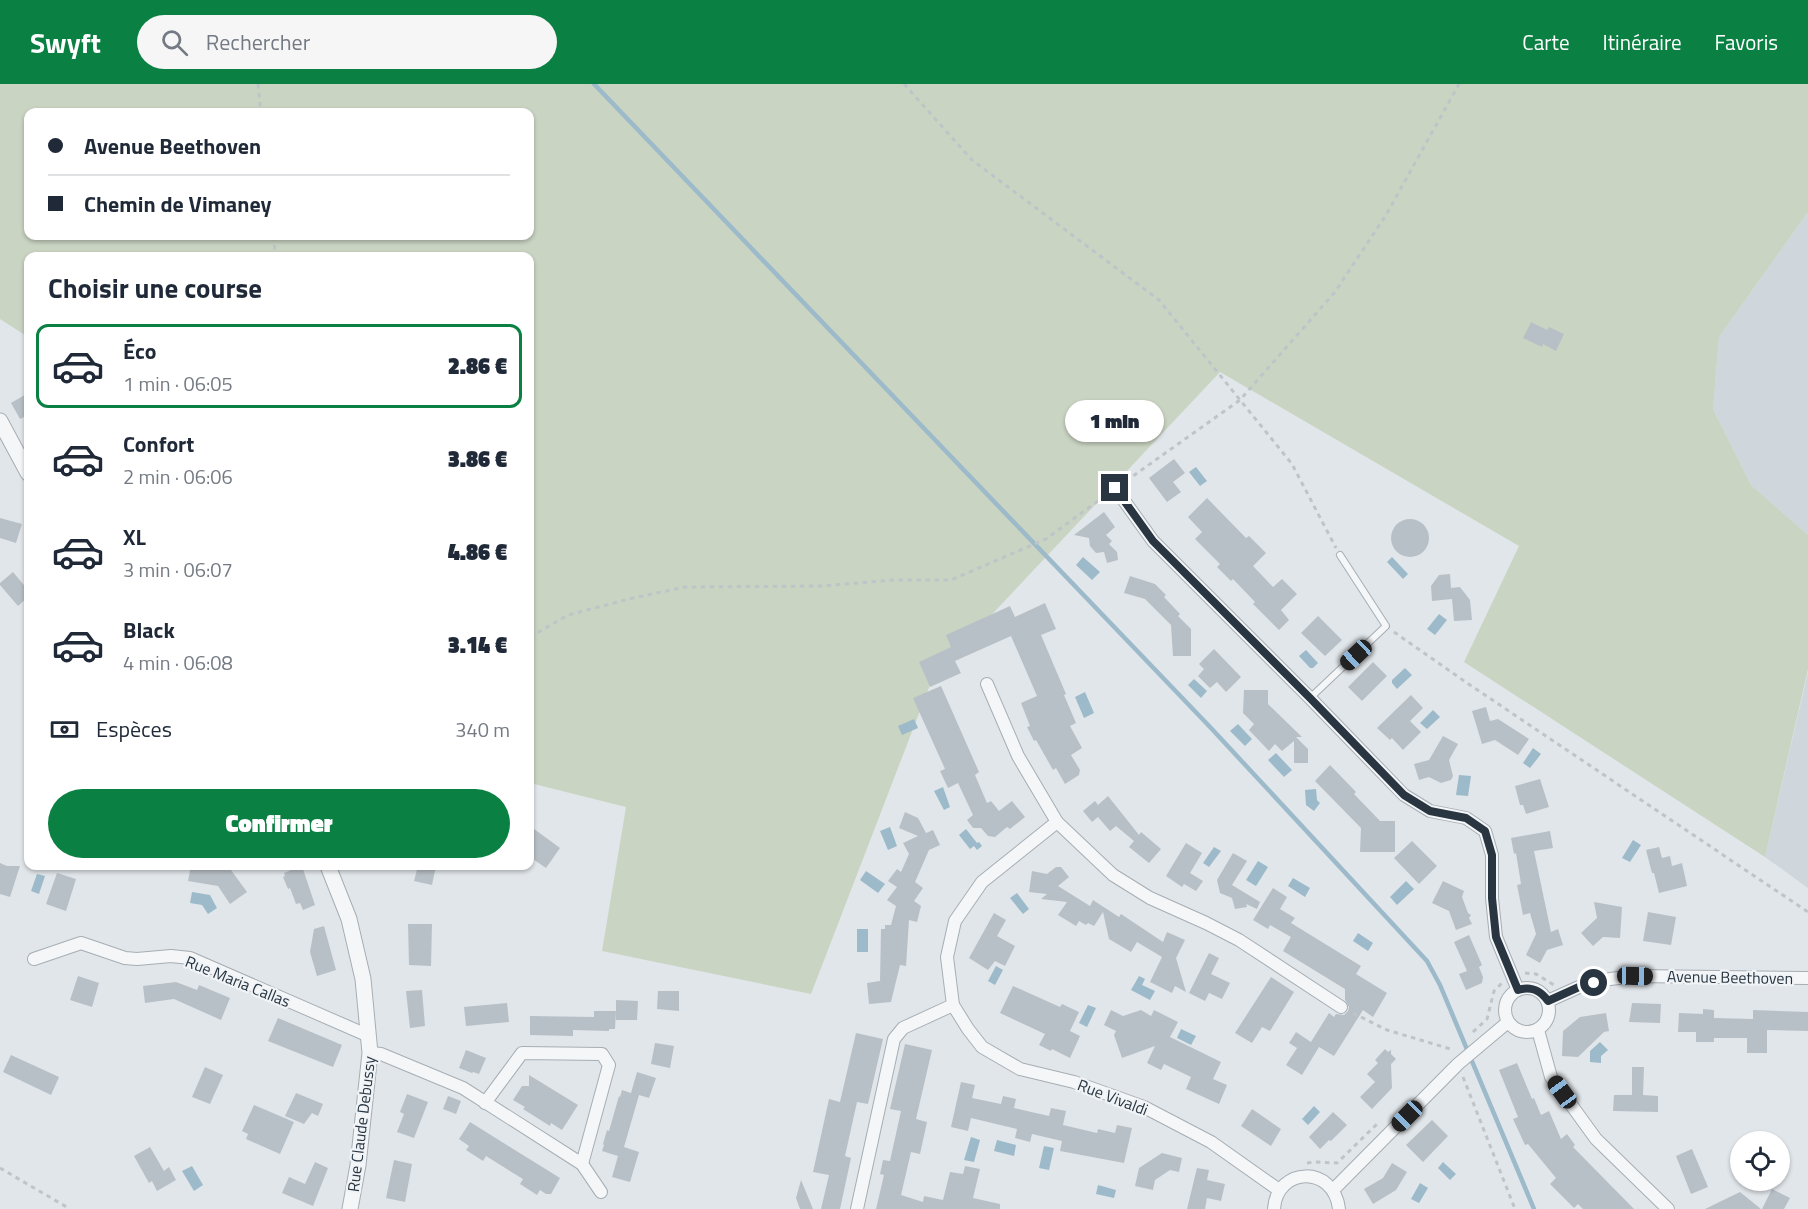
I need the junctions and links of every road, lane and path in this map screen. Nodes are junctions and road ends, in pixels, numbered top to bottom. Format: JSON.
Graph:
{"nodes":[{"id":1,"x":258,"y":84,"type":"edge"},
{"id":2,"x":904,"y":84,"type":"edge"},
{"id":3,"x":1459,"y":84,"type":"edge"},
{"id":4,"x":261,"y":108,"type":"edge"},
{"id":5,"x":1240,"y":400,"type":"junction"},
{"id":6,"x":0,"y":421,"type":"edge"},
{"id":7,"x":24,"y":466,"type":"edge"},
{"id":8,"x":1115,"y":488,"type":"junction"},
{"id":9,"x":1340,"y":555,"type":"joint"},
{"id":10,"x":1386,"y":626,"type":"junction"},
{"id":11,"x":534,"y":635,"type":"edge"},
{"id":12,"x":987,"y":684,"type":"dead end"},
{"id":13,"x":1310,"y":698,"type":"junction"},
{"id":14,"x":1058,"y":822,"type":"junction"},
{"id":15,"x":330,"y":870,"type":"edge"},
{"id":16,"x":1808,"y":912,"type":"edge"},
{"id":17,"x":34,"y":959,"type":"dead end"},
{"id":18,"x":1808,"y":978,"type":"edge"},
{"id":19,"x":1518,"y":990,"type":"junction"},
{"id":20,"x":1548,"y":1001,"type":"junction"},
{"id":21,"x":953,"y":1005,"type":"junction"},
{"id":22,"x":1341,"y":1007,"type":"joint"},
{"id":23,"x":1508,"y":1022,"type":"junction"},
{"id":24,"x":1538,"y":1030,"type":"junction"},
{"id":25,"x":369,"y":1036,"type":"junction"},
{"id":26,"x":1454,"y":1050,"type":"dead end"},
{"id":27,"x":370,"y":1053,"type":"junction"},
{"id":28,"x":1458,"y":1064,"type":"junction"},
{"id":29,"x":485,"y":1103,"type":"junction"},
{"id":30,"x":1379,"y":1123,"type":"dead end"},
{"id":31,"x":1302,"y":1163,"type":"dead end"},
{"id":32,"x":582,"y":1164,"type":"junction"},
{"id":33,"x":0,"y":1168,"type":"edge"},
{"id":34,"x":1280,"y":1190,"type":"junction"},
{"id":35,"x":1333,"y":1190,"type":"junction"},
{"id":36,"x":601,"y":1192,"type":"dead end"},
{"id":37,"x":70,"y":1209,"type":"edge"},
{"id":38,"x":350,"y":1209,"type":"edge"},
{"id":39,"x":857,"y":1209,"type":"edge"},
{"id":40,"x":1274,"y":1209,"type":"edge"},
{"id":41,"x":1339,"y":1209,"type":"edge"},
{"id":42,"x":1515,"y":1209,"type":"edge"},
{"id":43,"x":1668,"y":1209,"type":"edge"}],
"edges":[{"from":1,"to":4,"type":"path"},
{"from":2,"to":5,"type":"path"},
{"from":3,"to":5,"type":"path"},
{"from":5,"to":8,"type":"path"},
{"from":5,"to":9,"type":"path"},
{"from":6,"to":7,"type":"street"},
{"from":8,"to":11,"type":"path"},
{"from":8,"to":13,"type":"street"},
{"from":9,"to":10,"type":"lane"},
{"from":10,"to":13,"type":"lane"},
{"from":10,"to":16,"type":"path"},
{"from":12,"to":14,"type":"street"},
{"from":13,"to":19,"type":"street"},
{"from":14,"to":21,"type":"street","name":"Rue Vivaldi"},
{"from":14,"to":22,"type":"street"},
{"from":15,"to":25,"type":"street","name":"Rue Claude Debussy"},
{"from":17,"to":25,"type":"street","name":"Rue Maria Callas"},
{"from":18,"to":20,"type":"street","name":"Avenue Beethoven"},
{"from":19,"to":20,"type":"street"},
{"from":19,"to":23,"type":"street"},
{"from":20,"to":24,"type":"street"},
{"from":21,"to":34,"type":"street","name":"Rue Vivaldi"},
{"from":21,"to":39,"type":"street"},
{"from":22,"to":26,"type":"path"},
{"from":23,"to":24,"type":"street"},
{"from":23,"to":28,"type":"street"},
{"from":24,"to":43,"type":"street"},
{"from":25,"to":27,"type":"street","name":"Rue Claude Debussy"},
{"from":27,"to":29,"type":"street"},
{"from":27,"to":38,"type":"street","name":"Rue Claude Debussy"},
{"from":28,"to":35,"type":"street"},
{"from":28,"to":42,"type":"path"},
{"from":29,"to":32,"type":"street"},
{"from":29,"to":32,"type":"street"},
{"from":30,"to":31,"type":"path"},
{"from":32,"to":36,"type":"street"},
{"from":33,"to":37,"type":"path"},
{"from":34,"to":35,"type":"street"},
{"from":34,"to":40,"type":"street"},
{"from":35,"to":41,"type":"street"}]}
